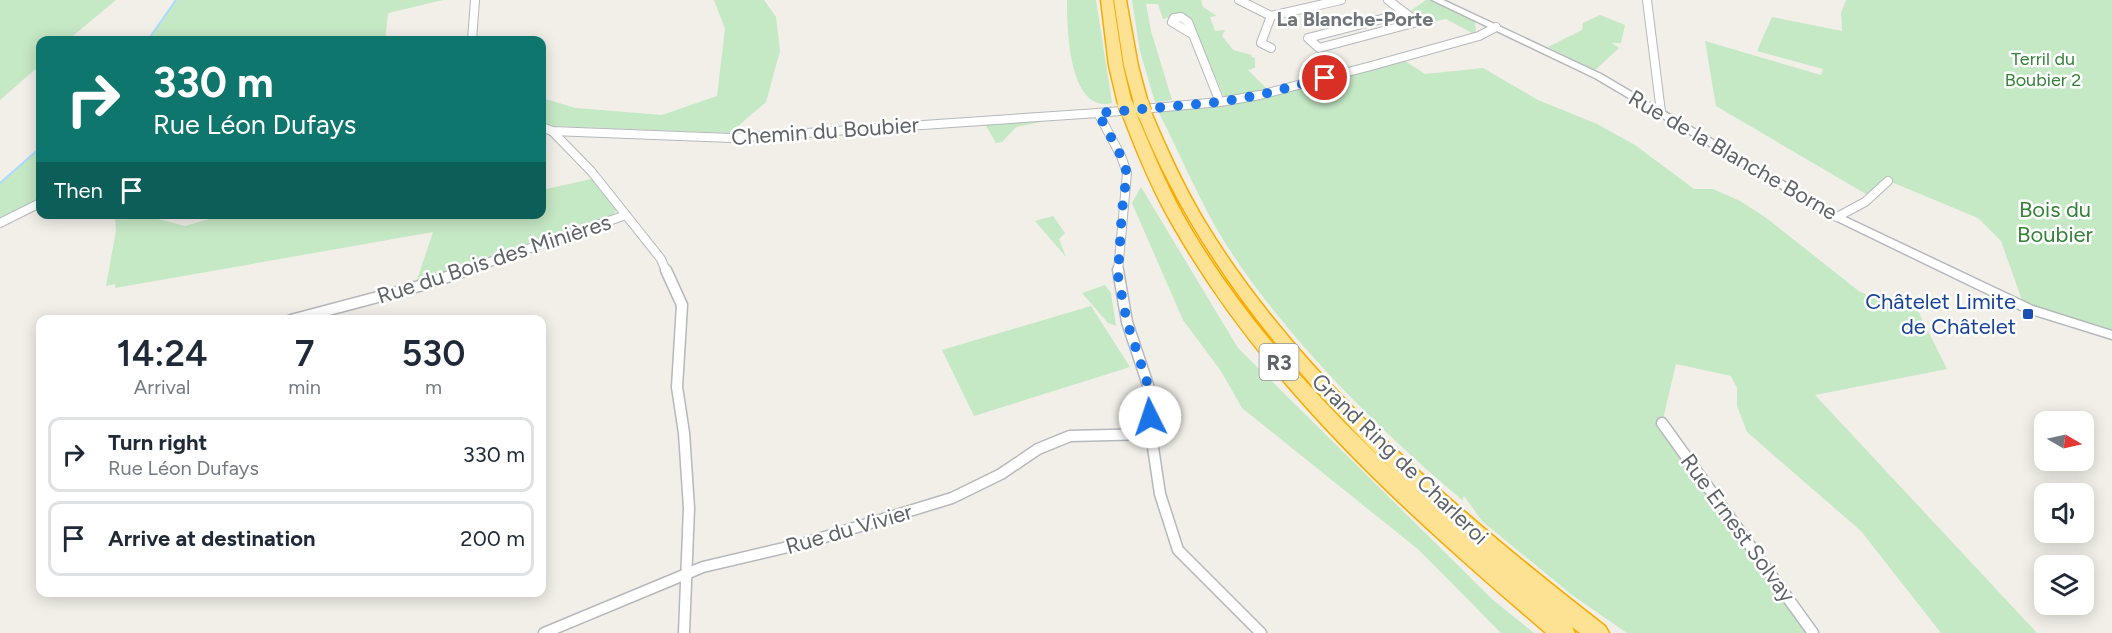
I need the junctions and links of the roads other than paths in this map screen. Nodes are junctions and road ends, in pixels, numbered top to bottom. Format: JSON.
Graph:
{"nodes":[{"id":1,"x":475,"y":0,"type":"edge"},
{"id":2,"x":1107,"y":0,"type":"edge"},
{"id":3,"x":1120,"y":0,"type":"edge"},
{"id":4,"x":1239,"y":0,"type":"edge"},
{"id":5,"x":1341,"y":0,"type":"edge"},
{"id":6,"x":1388,"y":0,"type":"edge"},
{"id":7,"x":1436,"y":0,"type":"edge"},
{"id":8,"x":1647,"y":0,"type":"edge"},
{"id":9,"x":1406,"y":14,"type":"junction"},
{"id":10,"x":1271,"y":16,"type":"junction"},
{"id":11,"x":1496,"y":27,"type":"junction"},
{"id":12,"x":1192,"y":34,"type":"dead end"},
{"id":13,"x":472,"y":36,"type":"edge"},
{"id":14,"x":1271,"y":48,"type":"dead end"},
{"id":15,"x":1220,"y":102,"type":"junction"},
{"id":16,"x":1135,"y":108,"type":"junction"},
{"id":17,"x":1661,"y":112,"type":"junction"},
{"id":18,"x":1098,"y":113,"type":"junction"},
{"id":19,"x":546,"y":129,"type":"edge"},
{"id":20,"x":552,"y":131,"type":"junction"},
{"id":21,"x":1888,"y":181,"type":"dead end"},
{"id":22,"x":36,"y":205,"type":"edge"},
{"id":23,"x":626,"y":215,"type":"junction"},
{"id":24,"x":1837,"y":217,"type":"junction"},
{"id":25,"x":0,"y":223,"type":"edge"},
{"id":26,"x":310,"y":315,"type":"edge"},
{"id":27,"x":2112,"y":335,"type":"edge"},
{"id":28,"x":1662,"y":423,"type":"dead end"},
{"id":29,"x":1151,"y":434,"type":"junction"},
{"id":30,"x":687,"y":572,"type":"junction"},
{"id":31,"x":544,"y":633,"type":"edge"},
{"id":32,"x":684,"y":633,"type":"edge"},
{"id":33,"x":1261,"y":633,"type":"edge"},
{"id":34,"x":1563,"y":633,"type":"edge"},
{"id":35,"x":1597,"y":633,"type":"edge"},
{"id":36,"x":1813,"y":633,"type":"edge"}],
"edges":[{"from":1,"to":13,"type":"street"},
{"from":2,"to":16,"type":"highway","name":"Grand Ring de Charleroi","number":"R3"},
{"from":3,"to":16,"type":"highway","name":"Grand Ring de Charleroi","number":"R3"},
{"from":4,"to":10,"type":"street"},
{"from":5,"to":10,"type":"street"},
{"from":6,"to":9,"type":"street"},
{"from":7,"to":11,"type":"street","name":"Rue de la Blanche Borne"},
{"from":8,"to":17,"type":"street"},
{"from":9,"to":9,"type":"street"},
{"from":10,"to":14,"type":"street"},
{"from":11,"to":15,"type":"street","name":"Chemin du Boubier"},
{"from":11,"to":17,"type":"street","name":"Rue de la Blanche Borne"},
{"from":12,"to":15,"type":"street"},
{"from":15,"to":18,"type":"street","name":"Chemin du Boubier"},
{"from":16,"to":34,"type":"highway","name":"Grand Ring de Charleroi","number":"R3"},
{"from":16,"to":35,"type":"highway","name":"Grand Ring de Charleroi","number":"R3"},
{"from":17,"to":24,"type":"street","name":"Rue de la Blanche Borne"},
{"from":18,"to":20,"type":"street","name":"Chemin du Boubier"},
{"from":18,"to":29,"type":"street"},
{"from":19,"to":20,"type":"street"},
{"from":20,"to":23,"type":"street","name":"Rue du Bois des Minières"},
{"from":21,"to":24,"type":"street"},
{"from":22,"to":25,"type":"street"},
{"from":23,"to":26,"type":"street","name":"Rue du Bois des Minières"},
{"from":23,"to":30,"type":"street","name":"Rue du Bois des Minières"},
{"from":24,"to":27,"type":"street","name":"Rue de la Blanche Borne"},
{"from":28,"to":36,"type":"street","name":"Rue Ernest Solvay"},
{"from":29,"to":30,"type":"street","name":"Rue du Vivier"},
{"from":29,"to":33,"type":"street"},
{"from":30,"to":31,"type":"street","name":"Rue du Vivier"},
{"from":30,"to":32,"type":"street","name":"Rue du Bois des Minières"}]}
